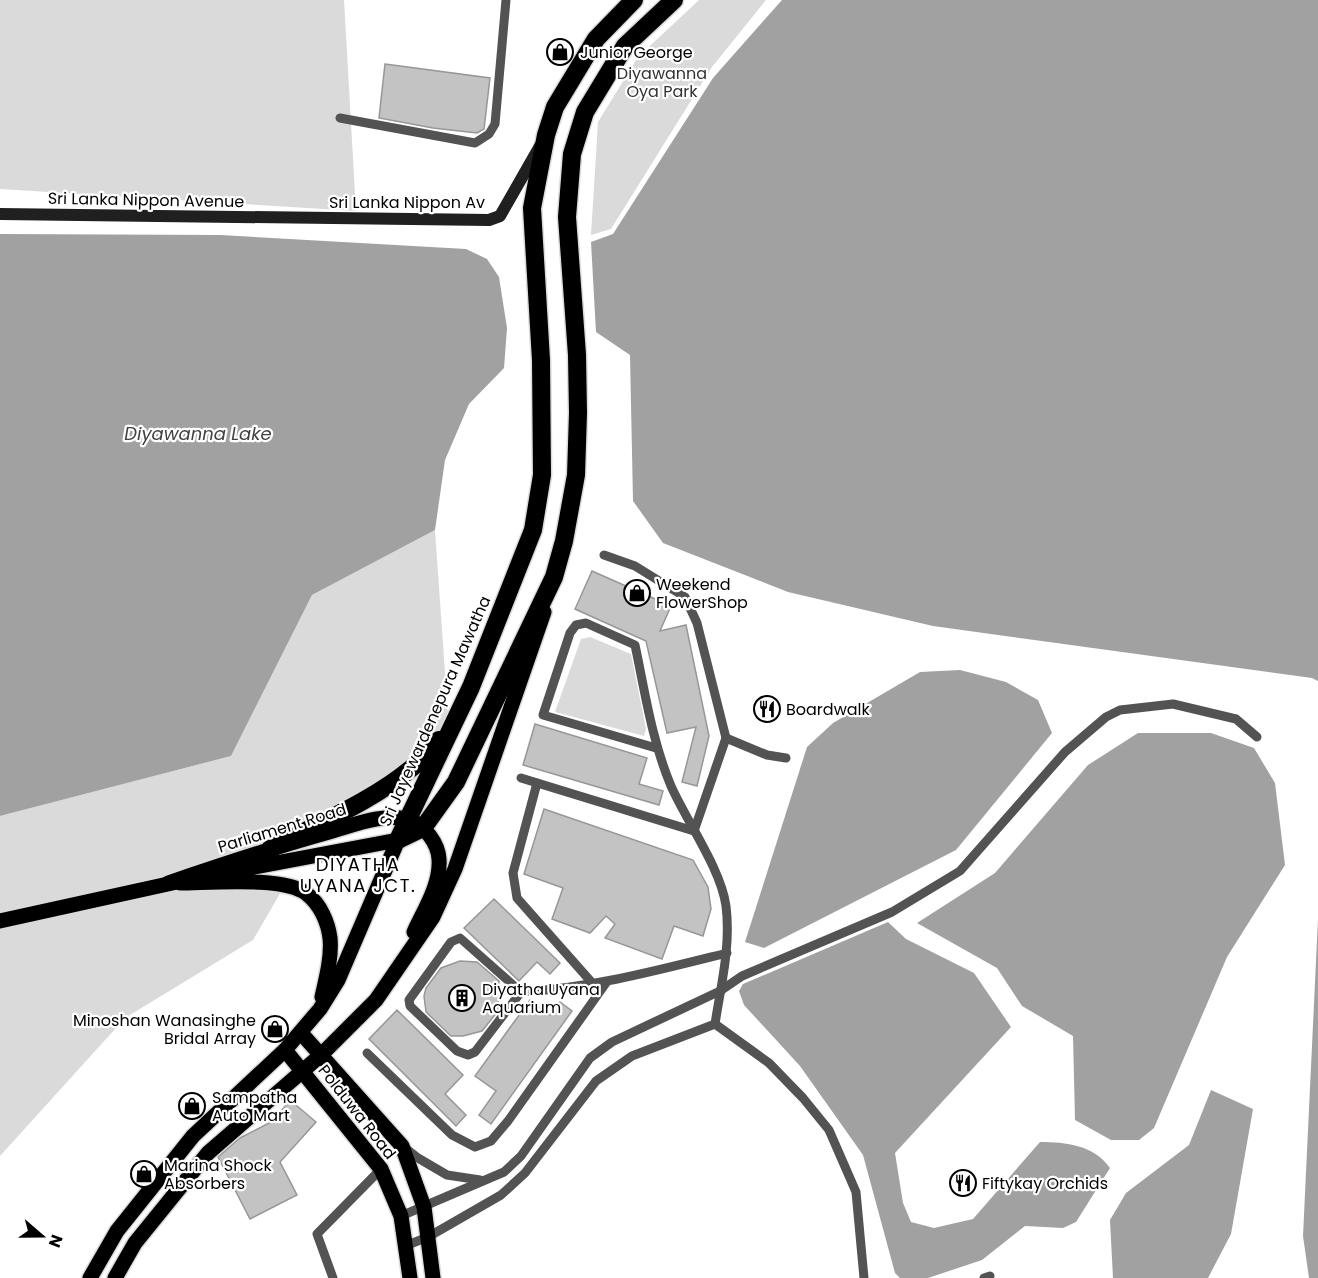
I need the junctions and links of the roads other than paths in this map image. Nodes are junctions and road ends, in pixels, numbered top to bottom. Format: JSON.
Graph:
{"nodes":[{"id":1,"x":506,"y":0,"type":"edge"},
{"id":2,"x":634,"y":0,"type":"edge"},
{"id":3,"x":674,"y":0,"type":"edge"},
{"id":4,"x":340,"y":118,"type":"dead end"},
{"id":5,"x":546,"y":135,"type":"junction"},
{"id":6,"x":0,"y":214,"type":"edge"},
{"id":7,"x":291,"y":219,"type":"joint"},
{"id":8,"x":604,"y":555,"type":"dead end"},
{"id":9,"x":554,"y":577,"type":"junction"},
{"id":10,"x":449,"y":730,"type":"junction"},
{"id":11,"x":1257,"y":737,"type":"dead end"},
{"id":12,"x":726,"y":738,"type":"junction"},
{"id":13,"x":656,"y":748,"type":"junction"},
{"id":14,"x":786,"y":758,"type":"dead end"},
{"id":15,"x":521,"y":778,"type":"dead end"},
{"id":16,"x":537,"y":783,"type":"junction"},
{"id":17,"x":416,"y":824,"type":"junction"},
{"id":18,"x":694,"y":831,"type":"junction"},
{"id":19,"x":398,"y":840,"type":"junction"},
{"id":20,"x":270,"y":849,"type":"junction"},
{"id":21,"x":168,"y":884,"type":"junction"},
{"id":22,"x":0,"y":921,"type":"edge"},
{"id":23,"x":727,"y":953,"type":"junction"},
{"id":24,"x":397,"y":971,"type":"junction"},
{"id":25,"x":606,"y":982,"type":"junction"},
{"id":26,"x":594,"y":985,"type":"junction"},
{"id":27,"x":720,"y":990,"type":"junction"},
{"id":28,"x":521,"y":992,"type":"junction"},
{"id":29,"x":320,"y":1009,"type":"junction"},
{"id":30,"x":715,"y":1024,"type":"junction"},
{"id":31,"x":301,"y":1033,"type":"junction"},
{"id":32,"x":285,"y":1050,"type":"junction"},
{"id":33,"x":367,"y":1053,"type":"dead end"},
{"id":34,"x":321,"y":1055,"type":"junction"},
{"id":35,"x":302,"y":1071,"type":"junction"},
{"id":36,"x":402,"y":1146,"type":"junction"},
{"id":37,"x":381,"y":1170,"type":"junction"},
{"id":38,"x":481,"y":1180,"type":"junction"},
{"id":39,"x":424,"y":1207,"type":"junction"},
{"id":40,"x":401,"y":1216,"type":"junction"},
{"id":41,"x":428,"y":1237,"type":"junction"},
{"id":42,"x":405,"y":1246,"type":"junction"},
{"id":43,"x":90,"y":1278,"type":"edge"},
{"id":44,"x":115,"y":1278,"type":"edge"},
{"id":45,"x":333,"y":1278,"type":"edge"},
{"id":46,"x":410,"y":1278,"type":"edge"},
{"id":47,"x":433,"y":1278,"type":"edge"},
{"id":48,"x":864,"y":1278,"type":"edge"}],
"edges":[{"from":1,"to":4,"type":"lane"},
{"from":2,"to":5,"type":"highway","name":"Sri Jayewardenepura Mawatha"},
{"from":3,"to":9,"type":"highway","name":"Sri Jayewardenepura Mawatha"},
{"from":5,"to":7,"type":"street","name":"Sri Lanka Nippon Av"},
{"from":5,"to":10,"type":"highway","name":"Sri Jayewardenepura Mawatha"},
{"from":6,"to":7,"type":"street","name":"Sri Lanka Nippon Avenue"},
{"from":8,"to":12,"type":"lane"},
{"from":9,"to":17,"type":"highway","name":"Sri Jayewardenepura Mawatha"},
{"from":9,"to":24,"type":"main road"},
{"from":10,"to":17,"type":"highway","name":"Sri Jayewardenepura Mawatha"},
{"from":10,"to":20,"type":"highway"},
{"from":11,"to":27,"type":"lane"},
{"from":12,"to":14,"type":"lane"},
{"from":12,"to":18,"type":"lane"},
{"from":13,"to":13,"type":"lane"},
{"from":13,"to":18,"type":"lane"},
{"from":15,"to":16,"type":"lane"},
{"from":16,"to":18,"type":"lane"},
{"from":16,"to":26,"type":"lane"},
{"from":17,"to":19,"type":"highway","name":"Sri Jayewardenepura Mawatha"},
{"from":17,"to":20,"type":"main road","name":"Parliament Road"},
{"from":17,"to":24,"type":"main road"},
{"from":18,"to":23,"type":"lane"},
{"from":19,"to":21,"type":"main road","name":"Parliament Road"},
{"from":19,"to":29,"type":"main road"},
{"from":20,"to":21,"type":"main road","name":"Parliament Road"},
{"from":21,"to":22,"type":"main road","name":"Parliament Road"},
{"from":21,"to":29,"type":"main road"},
{"from":23,"to":25,"type":"lane"},
{"from":23,"to":27,"type":"lane"},
{"from":24,"to":34,"type":"main road"},
{"from":25,"to":26,"type":"lane"},
{"from":25,"to":33,"type":"lane"},
{"from":26,"to":28,"type":"lane"},
{"from":27,"to":30,"type":"lane"},
{"from":27,"to":38,"type":"lane"},
{"from":28,"to":28,"type":"lane"},
{"from":29,"to":31,"type":"main road"},
{"from":30,"to":41,"type":"lane"},
{"from":30,"to":48,"type":"lane"},
{"from":31,"to":32,"type":"main road"},
{"from":31,"to":34,"type":"main road","name":"Polduwa Road"},
{"from":32,"to":35,"type":"main road","name":"Polduwa Road"},
{"from":32,"to":43,"type":"main road"},
{"from":34,"to":35,"type":"main road"},
{"from":34,"to":36,"type":"main road","name":"Polduwa Road"},
{"from":35,"to":37,"type":"main road","name":"Polduwa Road"},
{"from":35,"to":44,"type":"main road"},
{"from":36,"to":38,"type":"lane"},
{"from":36,"to":39,"type":"main road","name":"Polduwa Road"},
{"from":37,"to":40,"type":"main road","name":"Polduwa Road"},
{"from":37,"to":45,"type":"lane"},
{"from":38,"to":39,"type":"lane"},
{"from":39,"to":40,"type":"lane"},
{"from":39,"to":41,"type":"main road","name":"Polduwa Road"},
{"from":40,"to":42,"type":"main road","name":"Polduwa Road"},
{"from":41,"to":42,"type":"lane"},
{"from":41,"to":47,"type":"main road","name":"Polduwa Road"},
{"from":42,"to":46,"type":"main road","name":"Polduwa Road"}]}
